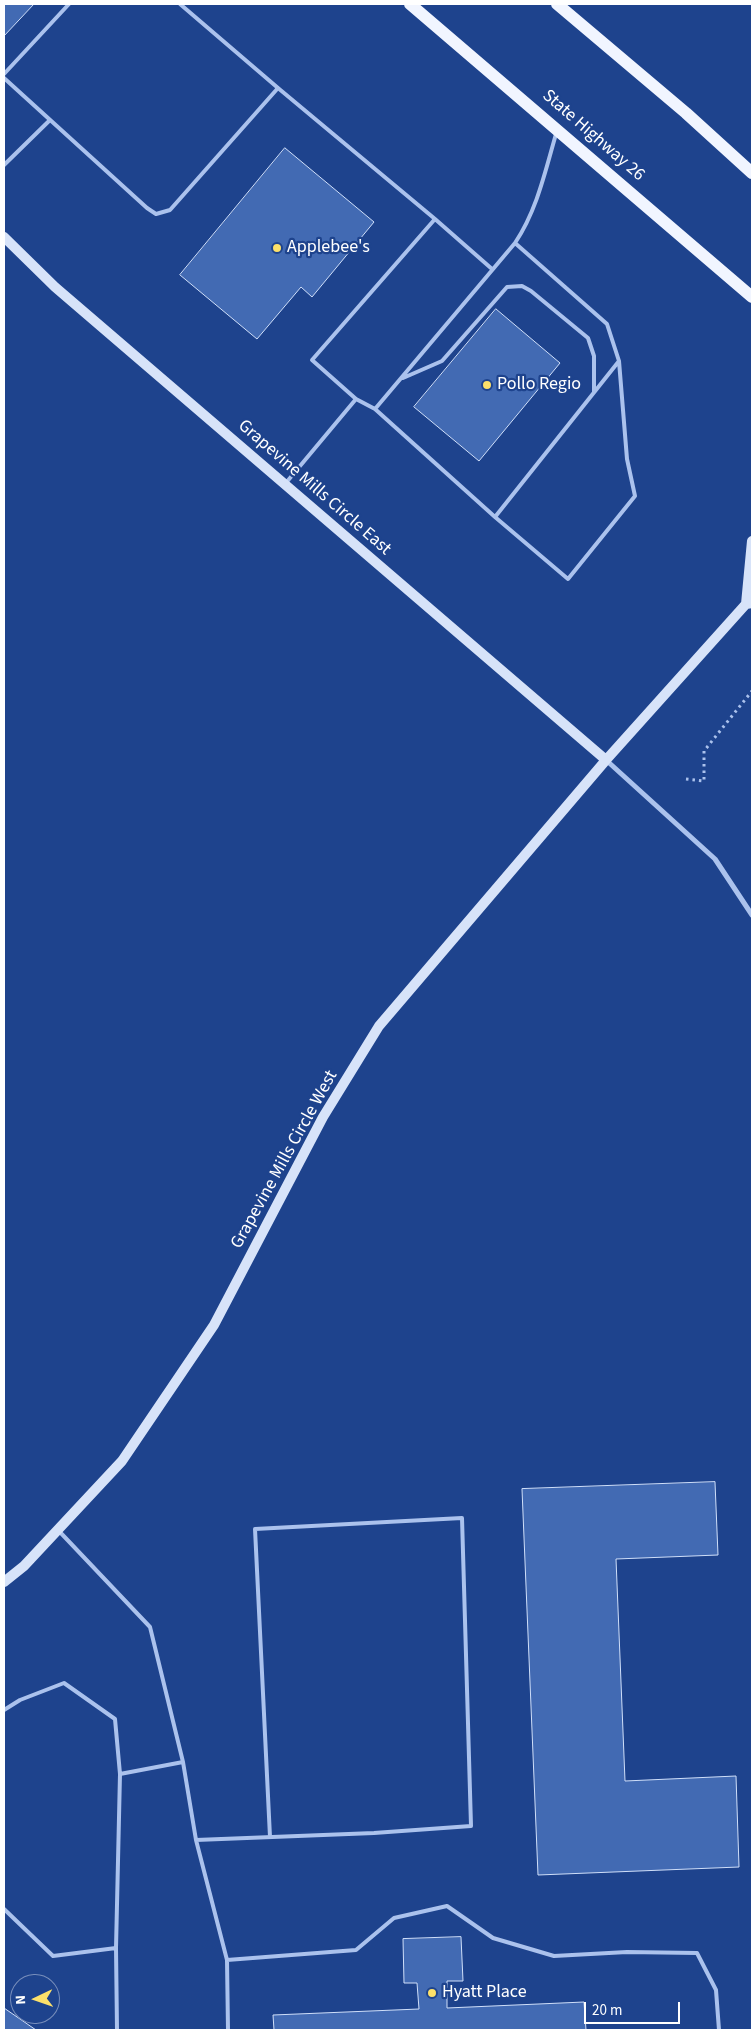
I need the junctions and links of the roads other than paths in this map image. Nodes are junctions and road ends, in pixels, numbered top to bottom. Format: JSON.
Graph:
{"nodes":[{"id":1,"x":69,"y":4,"type":"edge"},
{"id":2,"x":180,"y":4,"type":"edge"},
{"id":3,"x":410,"y":4,"type":"edge"},
{"id":4,"x":557,"y":4,"type":"edge"},
{"id":5,"x":4,"y":76,"type":"edge"},
{"id":6,"x":278,"y":88,"type":"junction"},
{"id":7,"x":50,"y":120,"type":"junction"},
{"id":8,"x":557,"y":129,"type":"junction"},
{"id":9,"x":4,"y":165,"type":"edge"},
{"id":10,"x":752,"y":173,"type":"edge"},
{"id":11,"x":435,"y":219,"type":"junction"},
{"id":12,"x":4,"y":237,"type":"edge"},
{"id":13,"x":515,"y":243,"type":"junction"},
{"id":14,"x":492,"y":269,"type":"junction"},
{"id":15,"x":752,"y":296,"type":"edge"},
{"id":16,"x":619,"y":361,"type":"junction"},
{"id":17,"x":401,"y":379,"type":"junction"},
{"id":18,"x":594,"y":392,"type":"junction"},
{"id":19,"x":356,"y":399,"type":"junction"},
{"id":20,"x":375,"y":409,"type":"junction"},
{"id":21,"x":285,"y":484,"type":"junction"},
{"id":22,"x":496,"y":518,"type":"junction"},
{"id":23,"x":752,"y":541,"type":"edge"},
{"id":24,"x":749,"y":604,"type":"edge"},
{"id":25,"x":606,"y":760,"type":"junction"},
{"id":26,"x":752,"y":915,"type":"edge"},
{"id":27,"x":58,"y":1530,"type":"junction"},
{"id":28,"x":4,"y":1582,"type":"edge"},
{"id":29,"x":4,"y":1710,"type":"edge"},
{"id":30,"x":183,"y":1762,"type":"junction"},
{"id":31,"x":120,"y":1774,"type":"junction"},
{"id":32,"x":270,"y":1837,"type":"junction"},
{"id":33,"x":196,"y":1840,"type":"junction"},
{"id":34,"x":4,"y":1909,"type":"edge"},
{"id":35,"x":116,"y":1948,"type":"junction"},
{"id":36,"x":227,"y":1960,"type":"junction"},
{"id":37,"x":117,"y":2030,"type":"edge"},
{"id":38,"x":228,"y":2030,"type":"edge"},
{"id":39,"x":719,"y":2030,"type":"edge"}],
"edges":[{"from":1,"to":5,"type":"lane"},
{"from":2,"to":6,"type":"lane"},
{"from":3,"to":8,"type":"main road","name":"State Highway 26"},
{"from":4,"to":10,"type":"main road"},
{"from":5,"to":7,"type":"lane"},
{"from":6,"to":7,"type":"lane"},
{"from":6,"to":11,"type":"lane"},
{"from":7,"to":9,"type":"lane"},
{"from":8,"to":13,"type":"lane"},
{"from":8,"to":15,"type":"main road","name":"State Highway 26"},
{"from":11,"to":14,"type":"lane"},
{"from":11,"to":19,"type":"lane"},
{"from":12,"to":21,"type":"street","name":"Grapevine Mills Circle East"},
{"from":13,"to":14,"type":"lane"},
{"from":13,"to":16,"type":"lane"},
{"from":14,"to":17,"type":"lane"},
{"from":16,"to":18,"type":"lane"},
{"from":16,"to":22,"type":"lane"},
{"from":17,"to":18,"type":"lane"},
{"from":17,"to":20,"type":"lane"},
{"from":18,"to":22,"type":"lane"},
{"from":19,"to":20,"type":"lane"},
{"from":19,"to":21,"type":"lane"},
{"from":20,"to":22,"type":"lane"},
{"from":21,"to":25,"type":"street","name":"Grapevine Mills Circle East"},
{"from":23,"to":24,"type":"street"},
{"from":24,"to":25,"type":"street","name":"Grapevine Mills Circle West"},
{"from":25,"to":26,"type":"street"},
{"from":25,"to":27,"type":"street","name":"Grapevine Mills Circle West"},
{"from":27,"to":28,"type":"street","name":"Grapevine Mills Circle West"},
{"from":27,"to":30,"type":"lane"},
{"from":29,"to":31,"type":"lane"},
{"from":30,"to":31,"type":"lane"},
{"from":30,"to":33,"type":"lane"},
{"from":31,"to":35,"type":"lane"},
{"from":32,"to":32,"type":"lane"},
{"from":32,"to":33,"type":"lane"},
{"from":33,"to":36,"type":"lane"},
{"from":34,"to":35,"type":"lane"},
{"from":35,"to":37,"type":"lane"},
{"from":36,"to":38,"type":"lane"},
{"from":36,"to":39,"type":"lane"}]}
